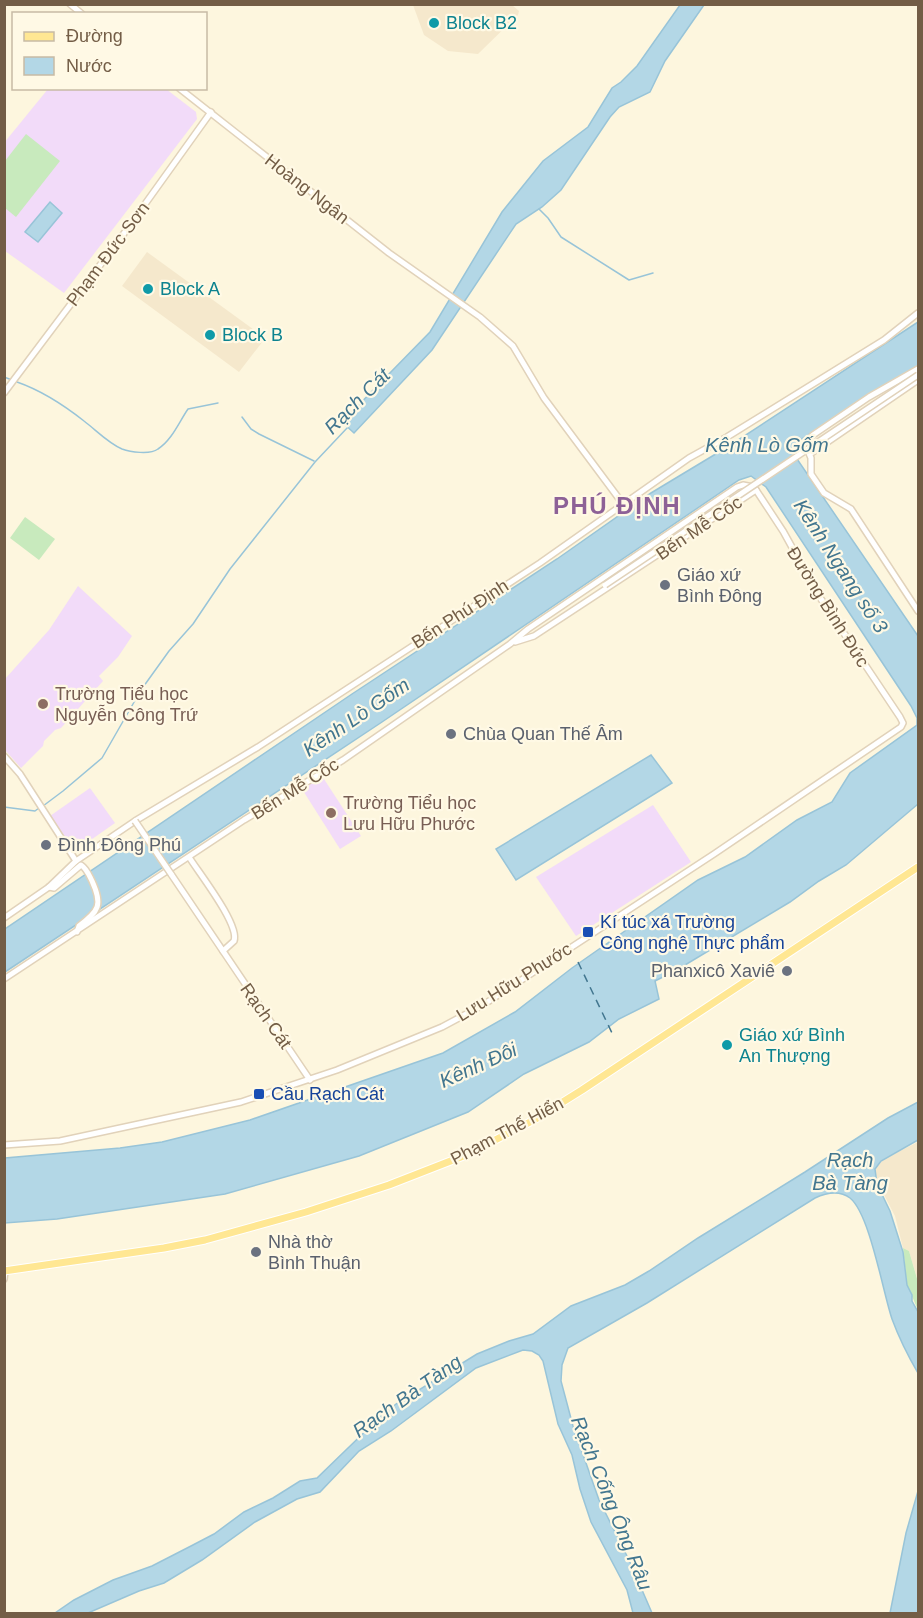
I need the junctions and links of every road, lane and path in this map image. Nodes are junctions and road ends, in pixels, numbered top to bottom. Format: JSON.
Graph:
{"nodes":[{"id":1,"x":182,"y":90,"type":"edge"},
{"id":2,"x":211,"y":112,"type":"junction"},
{"id":3,"x":918,"y":313,"type":"edge"},
{"id":4,"x":918,"y":369,"type":"edge"},
{"id":5,"x":918,"y":375,"type":"edge"},
{"id":6,"x":918,"y":380,"type":"edge"},
{"id":7,"x":4,"y":393,"type":"edge"},
{"id":8,"x":810,"y":454,"type":"junction"},
{"id":9,"x":756,"y":490,"type":"junction"},
{"id":10,"x":623,"y":504,"type":"junction"},
{"id":11,"x":604,"y":585,"type":"junction"},
{"id":12,"x":588,"y":588,"type":"junction"},
{"id":13,"x":593,"y":597,"type":"junction"},
{"id":14,"x":918,"y":611,"type":"edge"},
{"id":15,"x":551,"y":614,"type":"junction"},
{"id":16,"x":556,"y":622,"type":"junction"},
{"id":17,"x":510,"y":644,"type":"junction"},
{"id":18,"x":903,"y":723,"type":"joint"},
{"id":19,"x":4,"y":756,"type":"edge"},
{"id":20,"x":135,"y":821,"type":"junction"},
{"id":21,"x":189,"y":857,"type":"junction"},
{"id":22,"x":76,"y":861,"type":"junction"},
{"id":23,"x":918,"y":867,"type":"edge"},
{"id":24,"x":49,"y":887,"type":"junction"},
{"id":25,"x":4,"y":918,"type":"edge"},
{"id":26,"x":77,"y":932,"type":"junction"},
{"id":27,"x":223,"y":951,"type":"junction"},
{"id":28,"x":4,"y":979,"type":"edge"},
{"id":29,"x":310,"y":1080,"type":"junction"},
{"id":30,"x":4,"y":1145,"type":"edge"},
{"id":31,"x":5,"y":1271,"type":"edge"},
{"id":32,"x":4,"y":1279,"type":"edge"}],
"edges":[{"from":1,"to":2,"type":"street","name":"Hoàng Ngân"},
{"from":2,"to":7,"type":"street","name":"Phạm Đức Sơn"},
{"from":2,"to":10,"type":"street","name":"Hoàng Ngân"},
{"from":3,"to":10,"type":"street","name":"Bến Phú Định"},
{"from":4,"to":8,"type":"street"},
{"from":5,"to":11,"type":"street","bridge":true},
{"from":6,"to":8,"type":"street"},
{"from":8,"to":14,"type":"street"},
{"from":9,"to":12,"type":"street","name":"Bến Mễ Cốc"},
{"from":9,"to":13,"type":"street","name":"Bến Mễ Cốc"},
{"from":9,"to":18,"type":"street","name":"Đường Bình Đức"},
{"from":10,"to":20,"type":"street","name":"Bến Phú Định"},
{"from":11,"to":12,"type":"street","name":"Bến Mễ Cốc"},
{"from":11,"to":13,"type":"street","name":"Bến Mễ Cốc"},
{"from":12,"to":15,"type":"street","name":"Bến Mễ Cốc"},
{"from":13,"to":16,"type":"street","name":"Bến Mễ Cốc"},
{"from":15,"to":16,"type":"street"},
{"from":15,"to":17,"type":"street","name":"Bến Mễ Cốc"},
{"from":16,"to":17,"type":"street","name":"Bến Mễ Cốc"},
{"from":17,"to":21,"type":"street","name":"Bến Mễ Cốc"},
{"from":18,"to":29,"type":"street","name":"Lưu Hữu Phước"},
{"from":19,"to":22,"type":"street"},
{"from":20,"to":22,"type":"street","name":"Bến Phú Định"},
{"from":20,"to":27,"type":"street","name":"Rạch Cát","bridge":true},
{"from":21,"to":26,"type":"street","name":"Bến Mễ Cốc"},
{"from":21,"to":27,"type":"street"},
{"from":22,"to":24,"type":"street","name":"Bến Phú Định"},
{"from":23,"to":31,"type":"main road","name":"Phạm Thế Hiển"},
{"from":24,"to":25,"type":"street","name":"Bến Phú Định"},
{"from":24,"to":26,"type":"street","name":"Bến Mễ Cốc"},
{"from":26,"to":28,"type":"street","name":"Bến Mễ Cốc"},
{"from":27,"to":29,"type":"street","name":"Rạch Cát"},
{"from":29,"to":30,"type":"street","name":"Lưu Hữu Phước"},
{"from":31,"to":32,"type":"street"}]}
